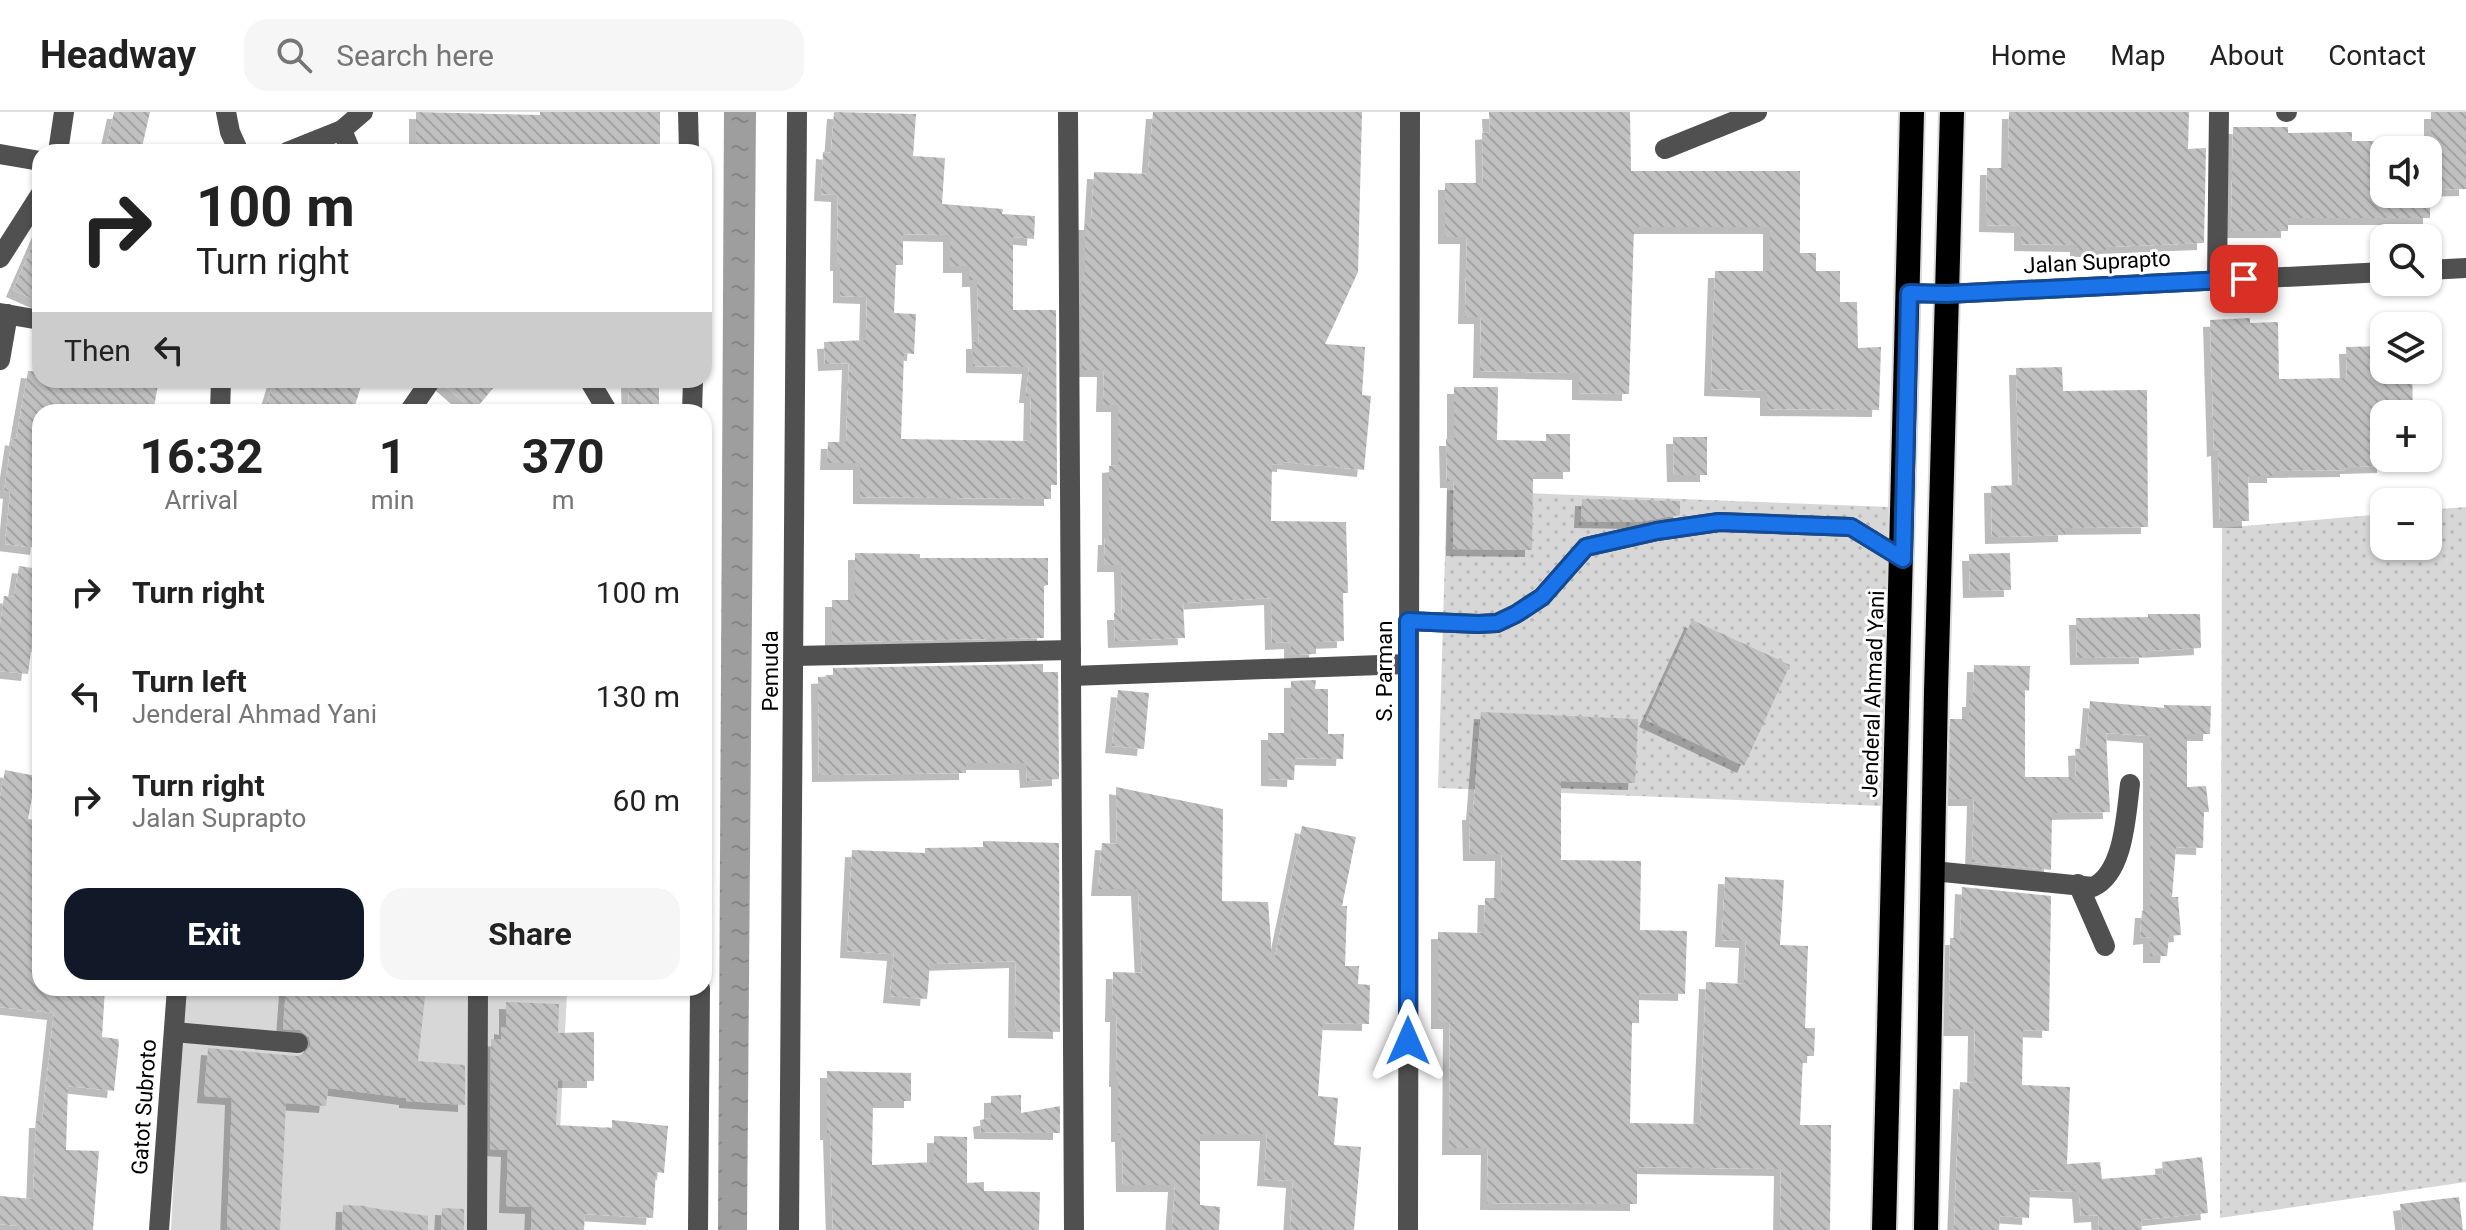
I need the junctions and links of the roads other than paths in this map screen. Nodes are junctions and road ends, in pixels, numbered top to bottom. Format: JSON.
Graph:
{"nodes":[{"id":1,"x":64,"y":112,"type":"edge"},
{"id":2,"x":226,"y":112,"type":"edge"},
{"id":3,"x":363,"y":112,"type":"edge"},
{"id":4,"x":688,"y":112,"type":"edge"},
{"id":5,"x":797,"y":112,"type":"edge"},
{"id":6,"x":1068,"y":112,"type":"edge"},
{"id":7,"x":1410,"y":112,"type":"edge"},
{"id":8,"x":1757,"y":112,"type":"edge"},
{"id":9,"x":1912,"y":112,"type":"edge"},
{"id":10,"x":1952,"y":112,"type":"edge"},
{"id":11,"x":2219,"y":112,"type":"edge"},
{"id":12,"x":342,"y":130,"type":"junction"},
{"id":13,"x":59,"y":144,"type":"edge"},
{"id":14,"x":235,"y":144,"type":"edge"},
{"id":15,"x":307,"y":144,"type":"edge"},
{"id":16,"x":348,"y":144,"type":"edge"},
{"id":17,"x":689,"y":144,"type":"edge"},
{"id":18,"x":1665,"y":149,"type":"dead end"},
{"id":19,"x":0,"y":154,"type":"edge"},
{"id":20,"x":32,"y":160,"type":"edge"},
{"id":21,"x":32,"y":208,"type":"edge"},
{"id":22,"x":0,"y":258,"type":"edge"},
{"id":23,"x":2466,"y":268,"type":"edge"},
{"id":24,"x":2442,"y":269,"type":"edge"},
{"id":25,"x":2370,"y":273,"type":"edge"},
{"id":26,"x":2217,"y":280,"type":"junction"},
{"id":27,"x":1909,"y":293,"type":"junction"},
{"id":28,"x":1947,"y":294,"type":"junction"},
{"id":29,"x":4,"y":313,"type":"edge"},
{"id":30,"x":32,"y":318,"type":"edge"},
{"id":31,"x":0,"y":360,"type":"edge"},
{"id":32,"x":1903,"y":559,"type":"junction"},
{"id":33,"x":1408,"y":621,"type":"junction"},
{"id":34,"x":1071,"y":650,"type":"junction"},
{"id":35,"x":794,"y":656,"type":"junction"},
{"id":36,"x":1408,"y":664,"type":"junction"},
{"id":37,"x":1071,"y":676,"type":"junction"},
{"id":38,"x":2130,"y":784,"type":"dead end"},
{"id":39,"x":1933,"y":871,"type":"junction"},
{"id":40,"x":2078,"y":884,"type":"junction"},
{"id":41,"x":2105,"y":946,"type":"dead end"},
{"id":42,"x":176,"y":996,"type":"edge"},
{"id":43,"x":478,"y":996,"type":"edge"},
{"id":44,"x":700,"y":996,"type":"edge"},
{"id":45,"x":174,"y":1032,"type":"junction"},
{"id":46,"x":298,"y":1043,"type":"dead end"},
{"id":47,"x":159,"y":1230,"type":"edge"},
{"id":48,"x":477,"y":1230,"type":"edge"},
{"id":49,"x":698,"y":1230,"type":"edge"},
{"id":50,"x":789,"y":1230,"type":"edge"},
{"id":51,"x":1074,"y":1230,"type":"edge"},
{"id":52,"x":1408,"y":1230,"type":"edge"},
{"id":53,"x":1884,"y":1230,"type":"edge"},
{"id":54,"x":1926,"y":1230,"type":"edge"}],
"edges":[{"from":1,"to":13,"type":"street"},
{"from":2,"to":14,"type":"street"},
{"from":3,"to":12,"type":"street"},
{"from":4,"to":17,"type":"street"},
{"from":5,"to":35,"type":"street","name":"Pemuda"},
{"from":6,"to":34,"type":"street"},
{"from":7,"to":33,"type":"street","name":"S. Parman"},
{"from":8,"to":18,"type":"street"},
{"from":9,"to":27,"type":"highway","name":"Jenderal Ahmad Yani"},
{"from":10,"to":28,"type":"highway"},
{"from":11,"to":26,"type":"street"},
{"from":12,"to":15,"type":"street"},
{"from":12,"to":16,"type":"street"},
{"from":19,"to":20,"type":"street"},
{"from":21,"to":22,"type":"street"},
{"from":23,"to":24,"type":"street"},
{"from":25,"to":26,"type":"street","name":"Jalan Suprapto"},
{"from":26,"to":28,"type":"street","name":"Jalan Suprapto"},
{"from":27,"to":28,"type":"street","name":"Jalan Suprapto"},
{"from":27,"to":32,"type":"highway","name":"Jenderal Ahmad Yani"},
{"from":28,"to":39,"type":"highway"},
{"from":29,"to":30,"type":"street"},
{"from":29,"to":31,"type":"street"},
{"from":32,"to":33,"type":"street"},
{"from":32,"to":53,"type":"highway","name":"Jenderal Ahmad Yani"},
{"from":33,"to":36,"type":"street","name":"S. Parman"},
{"from":34,"to":35,"type":"street"},
{"from":34,"to":37,"type":"street"},
{"from":35,"to":50,"type":"street","name":"Pemuda"},
{"from":36,"to":37,"type":"street"},
{"from":36,"to":52,"type":"street","name":"S. Parman"},
{"from":37,"to":51,"type":"street"},
{"from":38,"to":40,"type":"street"},
{"from":39,"to":40,"type":"street"},
{"from":39,"to":54,"type":"highway"},
{"from":40,"to":41,"type":"street"},
{"from":42,"to":45,"type":"street","name":"Gatot Subroto"},
{"from":43,"to":48,"type":"street"},
{"from":44,"to":49,"type":"street"},
{"from":45,"to":46,"type":"street"},
{"from":45,"to":47,"type":"street","name":"Gatot Subroto"}]}
